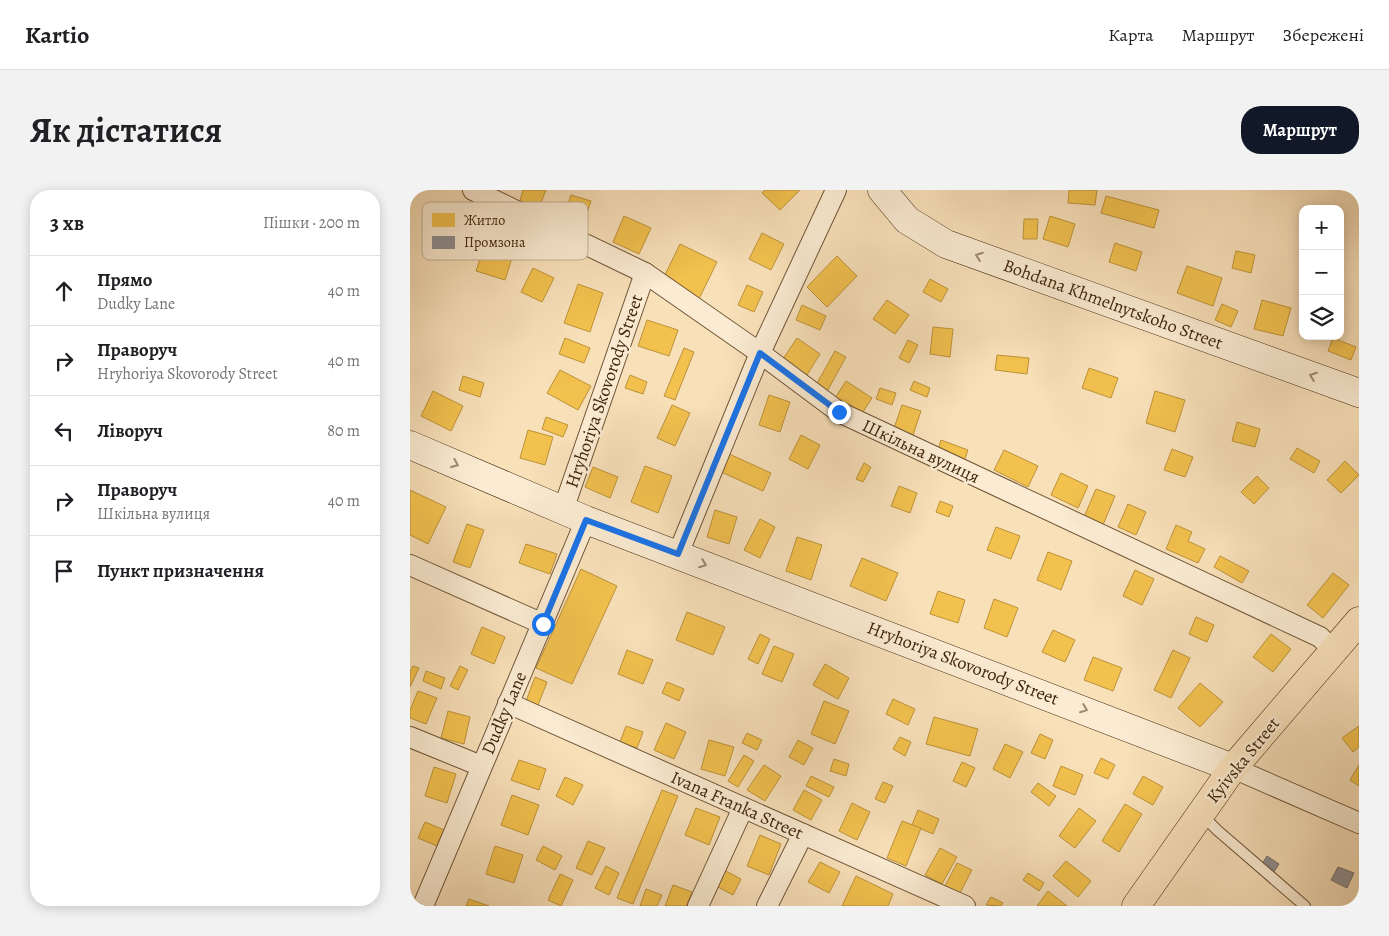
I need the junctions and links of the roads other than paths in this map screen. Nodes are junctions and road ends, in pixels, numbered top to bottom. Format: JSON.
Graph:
{"nodes":[{"id":1,"x":473,"y":190,"type":"edge"},
{"id":2,"x":836,"y":190,"type":"edge"},
{"id":3,"x":882,"y":190,"type":"edge"},
{"id":4,"x":498,"y":202,"type":"edge"},
{"id":5,"x":588,"y":245,"type":"edge"},
{"id":6,"x":645,"y":272,"type":"junction"},
{"id":7,"x":760,"y":353,"type":"junction"},
{"id":8,"x":1359,"y":393,"type":"edge"},
{"id":9,"x":410,"y":445,"type":"edge"},
{"id":10,"x":574,"y":515,"type":"junction"},
{"id":11,"x":678,"y":554,"type":"junction"},
{"id":12,"x":410,"y":565,"type":"edge"},
{"id":13,"x":1359,"y":621,"type":"edge"},
{"id":14,"x":543,"y":624,"type":"junction"},
{"id":15,"x":1334,"y":651,"type":"junction"},
{"id":16,"x":508,"y":703,"type":"junction"},
{"id":17,"x":410,"y":737,"type":"edge"},
{"id":18,"x":481,"y":766,"type":"junction"},
{"id":19,"x":1232,"y":768,"type":"junction"},
{"id":20,"x":743,"y":808,"type":"junction"},
{"id":21,"x":1200,"y":813,"type":"junction"},
{"id":22,"x":1359,"y":823,"type":"edge"},
{"id":23,"x":803,"y":834,"type":"junction"},
{"id":24,"x":423,"y":906,"type":"edge"},
{"id":25,"x":698,"y":906,"type":"edge"},
{"id":26,"x":767,"y":906,"type":"edge"},
{"id":27,"x":965,"y":906,"type":"edge"},
{"id":28,"x":1136,"y":906,"type":"edge"},
{"id":29,"x":1306,"y":906,"type":"edge"}],
"edges":[{"from":1,"to":4,"type":"street","name":"Шкільна вулиця"},
{"from":2,"to":7,"type":"street"},
{"from":8,"to":3,"type":"street","name":"Bohdana Khmelnytskoho Street","one_way":true},
{"from":5,"to":6,"type":"street","name":"Шкільна вулиця"},
{"from":6,"to":7,"type":"street","name":"Шкільна вулиця"},
{"from":6,"to":10,"type":"street","name":"Hryhoriya Skovorody Street"},
{"from":7,"to":11,"type":"street"},
{"from":7,"to":15,"type":"street","name":"Шкільна вулиця"},
{"from":9,"to":10,"type":"street","name":"Hryhoriya Skovorody Street","one_way":true},
{"from":10,"to":11,"type":"street","name":"Hryhoriya Skovorody Street"},
{"from":10,"to":14,"type":"street","name":"Dudky Lane"},
{"from":11,"to":19,"type":"street","name":"Hryhoriya Skovorody Street","one_way":true},
{"from":12,"to":14,"type":"street"},
{"from":13,"to":15,"type":"main road","name":"Kyivska Street"},
{"from":14,"to":16,"type":"street","name":"Dudky Lane"},
{"from":15,"to":19,"type":"main road","name":"Kyivska Street"},
{"from":16,"to":18,"type":"street","name":"Dudky Lane"},
{"from":16,"to":20,"type":"street","name":"Ivana Franka Street"},
{"from":17,"to":18,"type":"street"},
{"from":18,"to":24,"type":"street","name":"Dudky Lane"},
{"from":19,"to":21,"type":"main road","name":"Kyivska Street"},
{"from":19,"to":22,"type":"street","name":"Hryhoriya Skovorody Street"},
{"from":20,"to":23,"type":"street","name":"Ivana Franka Street"},
{"from":20,"to":25,"type":"street"},
{"from":21,"to":28,"type":"main road","name":"Kyivska Street"},
{"from":21,"to":29,"type":"lane"},
{"from":23,"to":26,"type":"street"},
{"from":23,"to":27,"type":"street","name":"Ivana Franka Street"}]}
